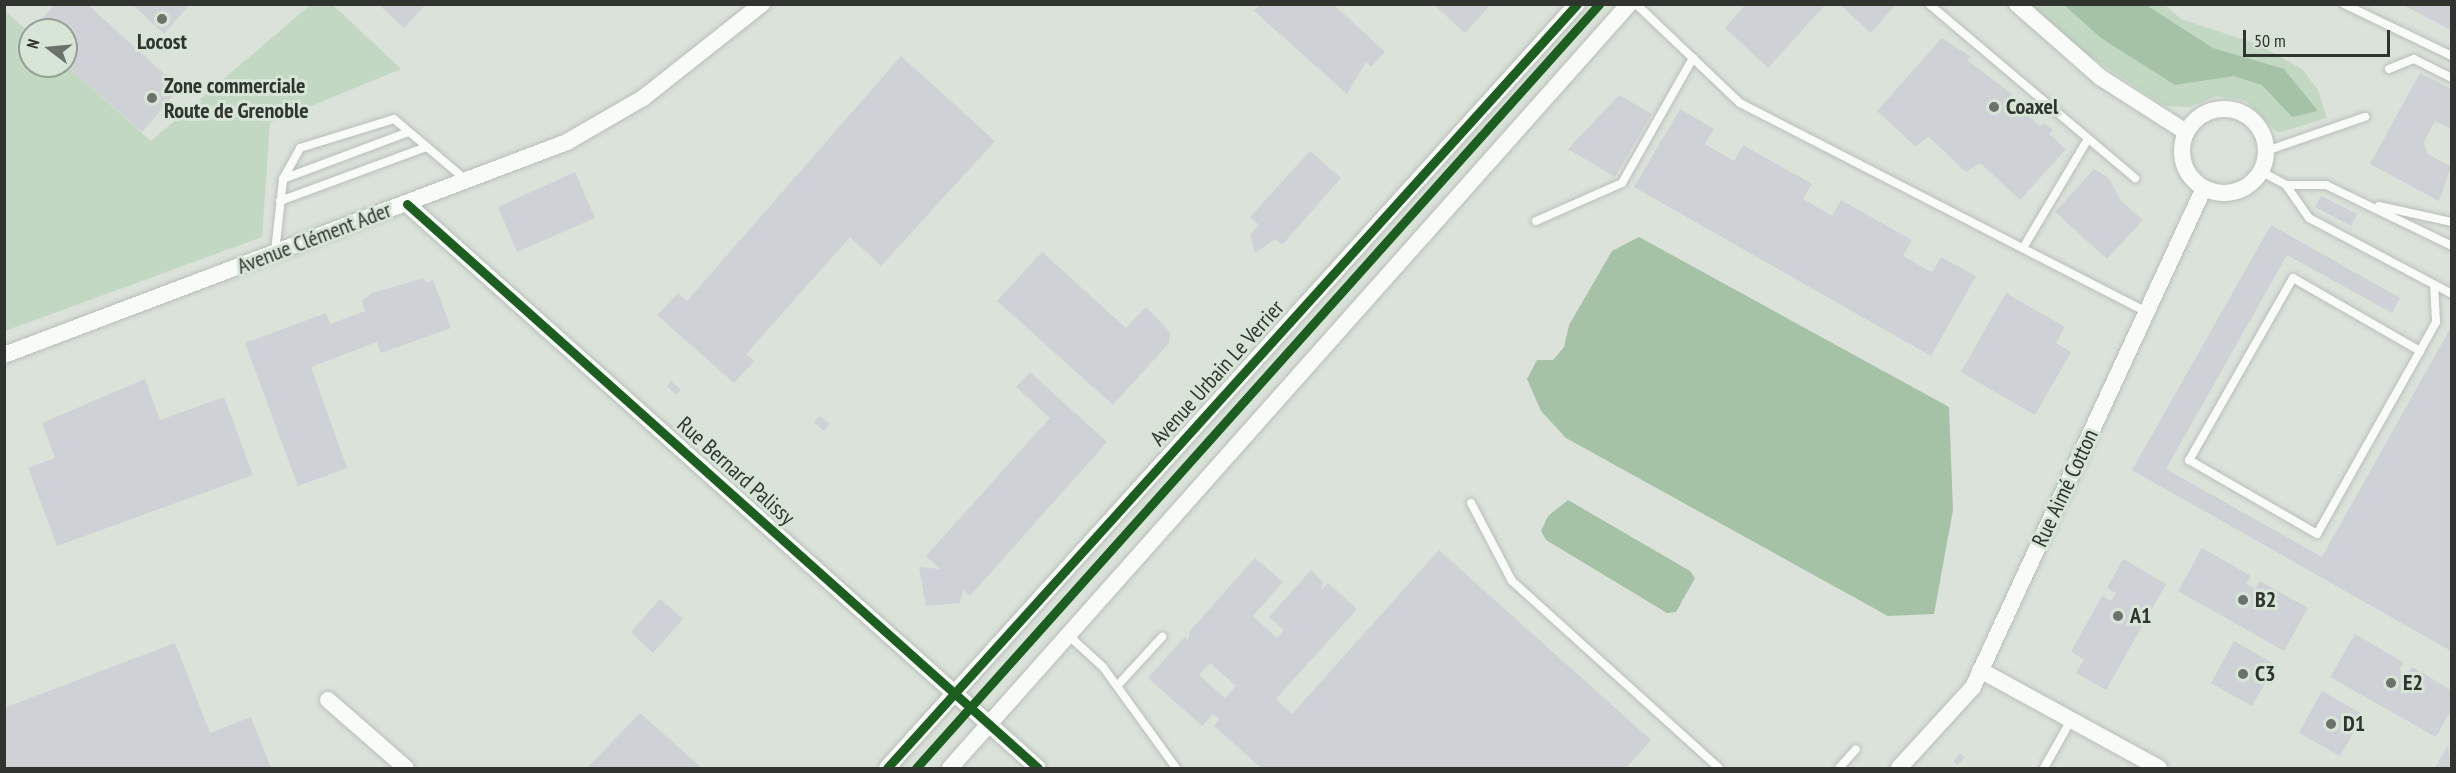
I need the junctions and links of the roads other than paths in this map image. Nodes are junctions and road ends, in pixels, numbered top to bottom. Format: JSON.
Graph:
{"nodes":[{"id":1,"x":762,"y":4,"type":"edge"},
{"id":2,"x":1577,"y":4,"type":"edge"},
{"id":3,"x":1629,"y":4,"type":"edge"},
{"id":4,"x":1636,"y":4,"type":"edge"},
{"id":5,"x":1929,"y":4,"type":"edge"},
{"id":6,"x":2016,"y":4,"type":"edge"},
{"id":7,"x":2344,"y":4,"type":"edge"},
{"id":8,"x":2451,"y":56,"type":"edge"},
{"id":9,"x":1693,"y":58,"type":"junction"},
{"id":10,"x":2389,"y":69,"type":"dead end"},
{"id":11,"x":2451,"y":78,"type":"edge"},
{"id":12,"x":2365,"y":117,"type":"dead end"},
{"id":13,"x":409,"y":132,"type":"junction"},
{"id":14,"x":2186,"y":132,"type":"junction"},
{"id":15,"x":2088,"y":139,"type":"junction"},
{"id":16,"x":426,"y":147,"type":"junction"},
{"id":17,"x":2266,"y":151,"type":"junction"},
{"id":18,"x":2260,"y":171,"type":"junction"},
{"id":19,"x":2135,"y":178,"type":"dead end"},
{"id":20,"x":283,"y":179,"type":"junction"},
{"id":21,"x":466,"y":181,"type":"junction"},
{"id":22,"x":2286,"y":185,"type":"junction"},
{"id":23,"x":2204,"y":188,"type":"junction"},
{"id":24,"x":280,"y":201,"type":"junction"},
{"id":25,"x":2364,"y":203,"type":"junction"},
{"id":26,"x":407,"y":204,"type":"junction"},
{"id":27,"x":1536,"y":221,"type":"dead end"},
{"id":28,"x":2451,"y":222,"type":"edge"},
{"id":29,"x":2451,"y":246,"type":"edge"},
{"id":30,"x":2023,"y":248,"type":"junction"},
{"id":31,"x":274,"y":253,"type":"junction"},
{"id":32,"x":2434,"y":285,"type":"junction"},
{"id":33,"x":2451,"y":294,"type":"edge"},
{"id":34,"x":2147,"y":312,"type":"junction"},
{"id":35,"x":2420,"y":351,"type":"junction"},
{"id":36,"x":4,"y":355,"type":"edge"},
{"id":37,"x":1471,"y":503,"type":"dead end"},
{"id":38,"x":1068,"y":635,"type":"junction"},
{"id":39,"x":1162,"y":637,"type":"dead end"},
{"id":40,"x":1980,"y":670,"type":"junction"},
{"id":41,"x":1117,"y":686,"type":"junction"},
{"id":42,"x":954,"y":693,"type":"junction"},
{"id":43,"x":328,"y":700,"type":"dead end"},
{"id":44,"x":2071,"y":720,"type":"junction"},
{"id":45,"x":989,"y":724,"type":"junction"},
{"id":46,"x":1856,"y":749,"type":"dead end"},
{"id":47,"x":406,"y":768,"type":"edge"},
{"id":48,"x":887,"y":768,"type":"edge"},
{"id":49,"x":950,"y":768,"type":"edge"},
{"id":50,"x":1038,"y":768,"type":"edge"},
{"id":51,"x":1176,"y":768,"type":"edge"},
{"id":52,"x":1719,"y":768,"type":"edge"},
{"id":53,"x":1839,"y":768,"type":"edge"},
{"id":54,"x":1899,"y":768,"type":"edge"},
{"id":55,"x":2044,"y":768,"type":"edge"},
{"id":56,"x":2159,"y":768,"type":"edge"}],
"edges":[{"from":1,"to":21,"type":"street","name":"Avenue Clément Ader"},
{"from":2,"to":42,"type":"street","name":"Avenue Urbain Le Verrier"},
{"from":3,"to":38,"type":"street"},
{"from":4,"to":9,"type":"lane"},
{"from":5,"to":15,"type":"lane"},
{"from":6,"to":14,"type":"street"},
{"from":7,"to":8,"type":"lane"},
{"from":9,"to":27,"type":"lane"},
{"from":9,"to":30,"type":"lane"},
{"from":10,"to":11,"type":"lane"},
{"from":12,"to":17,"type":"lane"},
{"from":13,"to":16,"type":"lane"},
{"from":13,"to":20,"type":"lane"},
{"from":13,"to":20,"type":"lane"},
{"from":14,"to":17,"type":"street"},
{"from":14,"to":23,"type":"street"},
{"from":15,"to":19,"type":"lane"},
{"from":15,"to":30,"type":"lane"},
{"from":16,"to":21,"type":"lane"},
{"from":16,"to":24,"type":"lane"},
{"from":17,"to":18,"type":"street"},
{"from":18,"to":22,"type":"lane"},
{"from":18,"to":23,"type":"street"},
{"from":20,"to":24,"type":"lane"},
{"from":21,"to":26,"type":"street","name":"Avenue Clément Ader"},
{"from":22,"to":25,"type":"lane"},
{"from":22,"to":32,"type":"lane"},
{"from":23,"to":34,"type":"street","name":"Rue Aimé Cotton"},
{"from":24,"to":31,"type":"lane"},
{"from":25,"to":28,"type":"lane"},
{"from":25,"to":29,"type":"lane"},
{"from":26,"to":31,"type":"street","name":"Avenue Clément Ader"},
{"from":26,"to":42,"type":"street","name":"Rue Bernard Palissy"},
{"from":30,"to":34,"type":"lane"},
{"from":31,"to":36,"type":"street","name":"Avenue Clément Ader"},
{"from":32,"to":33,"type":"lane"},
{"from":32,"to":35,"type":"lane"},
{"from":34,"to":40,"type":"street","name":"Rue Aimé Cotton"},
{"from":35,"to":35,"type":"lane"},
{"from":37,"to":52,"type":"lane"},
{"from":38,"to":41,"type":"lane"},
{"from":38,"to":45,"type":"street"},
{"from":39,"to":41,"type":"lane"},
{"from":40,"to":44,"type":"street"},
{"from":40,"to":54,"type":"street","name":"Rue Aimé Cotton"},
{"from":41,"to":51,"type":"lane"},
{"from":42,"to":45,"type":"street","name":"Rue Bernard Palissy"},
{"from":42,"to":48,"type":"street","name":"Avenue Urbain Le Verrier"},
{"from":43,"to":47,"type":"street"},
{"from":44,"to":55,"type":"lane"},
{"from":44,"to":56,"type":"street"},
{"from":45,"to":49,"type":"street"},
{"from":45,"to":50,"type":"street","name":"Rue Bernard Palissy"},
{"from":46,"to":53,"type":"lane"}]}
